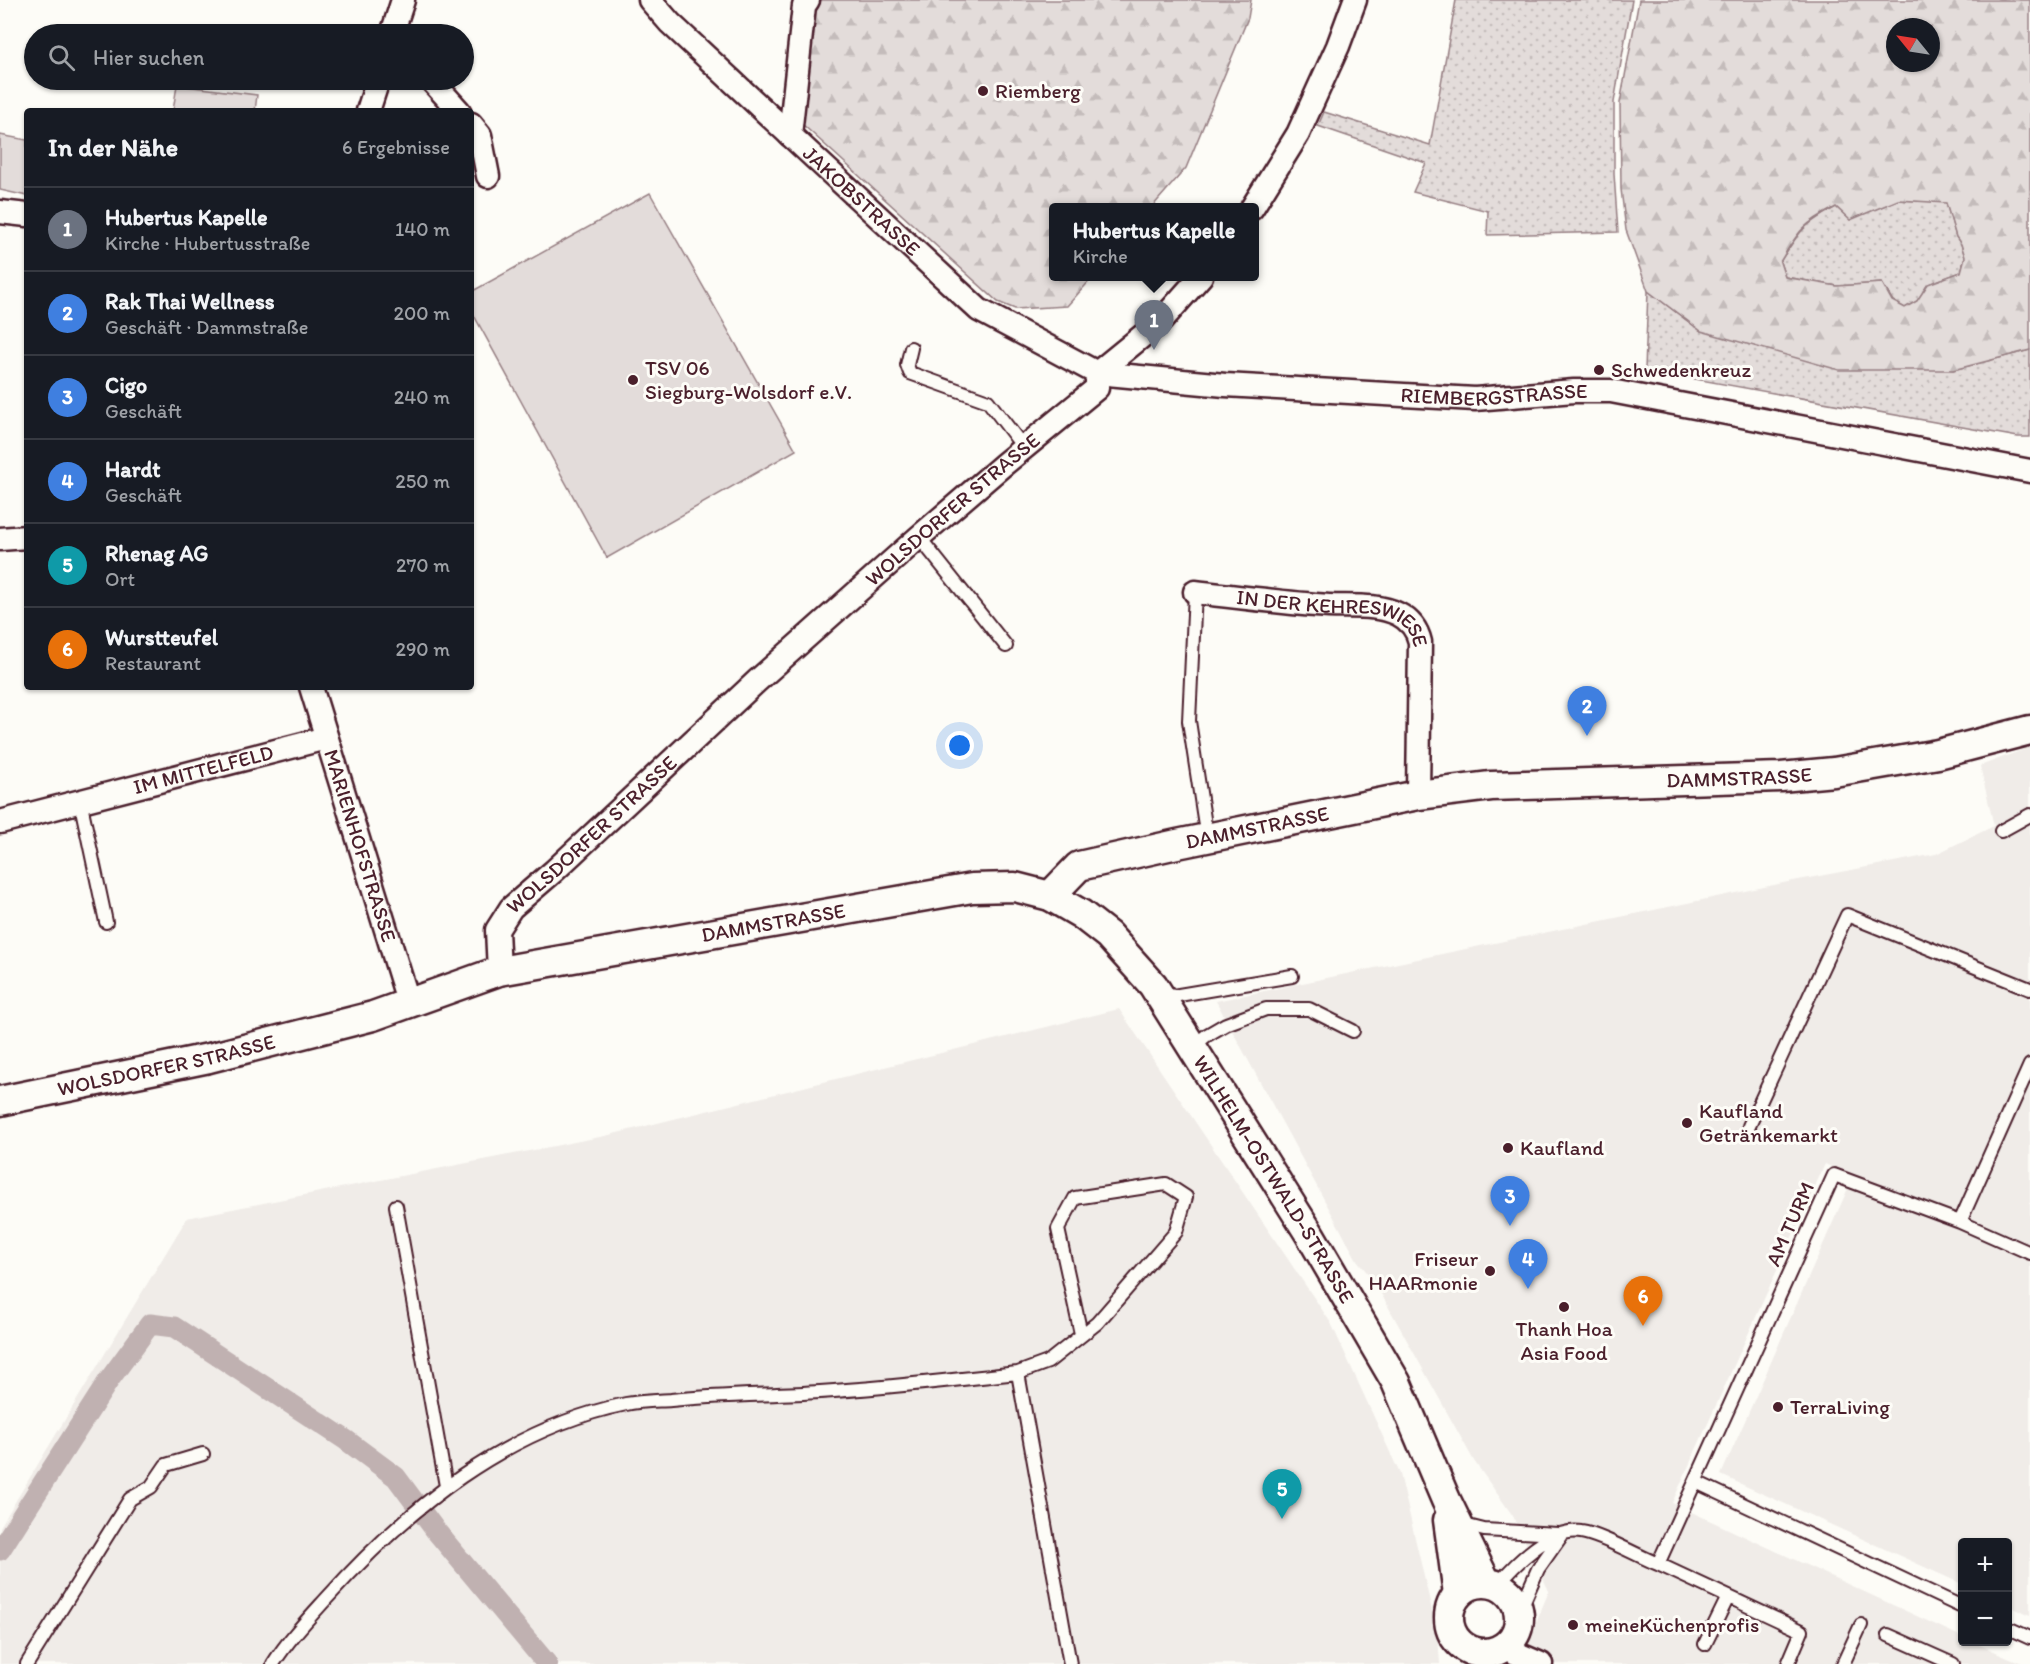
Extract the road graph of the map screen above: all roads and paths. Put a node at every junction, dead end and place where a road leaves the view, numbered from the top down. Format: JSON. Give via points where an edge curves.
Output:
{"nodes":[{"id":1,"x":403,"y":0,"type":"edge"},
{"id":2,"x":650,"y":0,"type":"edge"},
{"id":3,"x":808,"y":0,"type":"edge"},
{"id":4,"x":1354,"y":0,"type":"edge"},
{"id":5,"x":395,"y":24,"type":"edge"},
{"id":6,"x":375,"y":90,"type":"edge"},
{"id":7,"x":440,"y":90,"type":"edge"},
{"id":8,"x":369,"y":108,"type":"edge"},
{"id":9,"x":456,"y":108,"type":"edge"},
{"id":10,"x":474,"y":128,"type":"edge"},
{"id":11,"x":790,"y":135,"type":"junction"},
{"id":12,"x":488,"y":176,"type":"dead end"},
{"id":13,"x":1255,"y":203,"type":"edge"},
{"id":14,"x":0,"y":212,"type":"edge"},
{"id":15,"x":24,"y":215,"type":"edge"},
{"id":16,"x":1196,"y":281,"type":"edge"},
{"id":17,"x":911,"y":348,"type":"dead end"},
{"id":18,"x":1097,"y":373,"type":"junction"},
{"id":19,"x":1024,"y":448,"type":"junction"},
{"id":20,"x":2030,"y":471,"type":"edge"},
{"id":21,"x":24,"y":537,"type":"edge"},
{"id":22,"x":919,"y":537,"type":"junction"},
{"id":23,"x":0,"y":539,"type":"edge"},
{"id":24,"x":1195,"y":592,"type":"joint"},
{"id":25,"x":1006,"y":646,"type":"dead end"},
{"id":26,"x":312,"y":690,"type":"edge"},
{"id":27,"x":2030,"y":730,"type":"edge"},
{"id":28,"x":326,"y":738,"type":"junction"},
{"id":29,"x":1418,"y":795,"type":"junction"},
{"id":30,"x":80,"y":800,"type":"junction"},
{"id":31,"x":2030,"y":815,"type":"edge"},
{"id":32,"x":0,"y":822,"type":"edge"},
{"id":33,"x":2001,"y":831,"type":"dead end"},
{"id":34,"x":1207,"y":838,"type":"junction"},
{"id":35,"x":1050,"y":896,"type":"junction"},
{"id":36,"x":106,"y":922,"type":"dead end"},
{"id":37,"x":499,"y":971,"type":"junction"},
{"id":38,"x":1292,"y":976,"type":"dead end"},
{"id":39,"x":2030,"y":989,"type":"edge"},
{"id":40,"x":1161,"y":998,"type":"junction"},
{"id":41,"x":409,"y":1004,"type":"junction"},
{"id":42,"x":1353,"y":1031,"type":"dead end"},
{"id":43,"x":1191,"y":1048,"type":"junction"},
{"id":44,"x":2030,"y":1065,"type":"edge"},
{"id":45,"x":0,"y":1101,"type":"edge"},
{"id":46,"x":1749,"y":1126,"type":"dead end"},
{"id":47,"x":396,"y":1206,"type":"dead end"},
{"id":48,"x":1960,"y":1222,"type":"junction"},
{"id":49,"x":2030,"y":1253,"type":"edge"},
{"id":50,"x":1081,"y":1335,"type":"junction"},
{"id":51,"x":1018,"y":1373,"type":"junction"},
{"id":52,"x":203,"y":1454,"type":"dead end"},
{"id":53,"x":1696,"y":1482,"type":"junction"},
{"id":54,"x":446,"y":1486,"type":"junction"},
{"id":55,"x":1453,"y":1512,"type":"junction"},
{"id":56,"x":1563,"y":1534,"type":"junction"},
{"id":57,"x":1658,"y":1564,"type":"junction"},
{"id":58,"x":1492,"y":1583,"type":"junction"},
{"id":59,"x":1458,"y":1594,"type":"junction"},
{"id":60,"x":1728,"y":1597,"type":"junction"},
{"id":61,"x":1958,"y":1605,"type":"edge"},
{"id":62,"x":1520,"y":1610,"type":"junction"},
{"id":63,"x":1861,"y":1624,"type":"dead end"},
{"id":64,"x":2012,"y":1630,"type":"edge"},
{"id":65,"x":1888,"y":1635,"type":"dead end"},
{"id":66,"x":2030,"y":1638,"type":"edge"},
{"id":67,"x":1705,"y":1644,"type":"dead end"},
{"id":68,"x":1460,"y":1652,"type":"edge"},
{"id":69,"x":1495,"y":1655,"type":"edge"},
{"id":70,"x":27,"y":1664,"type":"edge"},
{"id":71,"x":273,"y":1664,"type":"edge"},
{"id":72,"x":1071,"y":1664,"type":"edge"},
{"id":73,"x":1540,"y":1664,"type":"edge"},
{"id":74,"x":1788,"y":1664,"type":"edge"},
{"id":75,"x":1843,"y":1664,"type":"edge"},
{"id":76,"x":1953,"y":1664,"type":"edge"}],
"edges":[{"from":1,"to":5,"type":"street"},
{"from":2,"to":11,"type":"street","name":"JAKOBSTRASSE"},
{"from":3,"to":11,"type":"street","via":[[804,6]]},
{"from":4,"to":13,"type":"street","via":[[1298,134]]},
{"from":6,"to":8,"type":"street"},
{"from":7,"to":9,"type":"street"},
{"from":10,"to":12,"type":"street","via":[[480,135]]},
{"from":11,"to":18,"type":"street","name":"JAKOBSTRASSE","via":[[979,310]]},
{"from":14,"to":15,"type":"street"},
{"from":16,"to":18,"type":"street","via":[[1162,320]]},
{"from":17,"to":19,"type":"lane","via":[[907,365],[910,373],[988,401]]},
{"from":18,"to":19,"type":"street","name":"WOLSDORFER STRASSE","via":[[1097,388]]},
{"from":18,"to":20,"type":"street","name":"RIEMBERGSTRASSE","via":[[1225,385],[1476,399],[1611,391]]},
{"from":19,"to":22,"type":"street","name":"WOLSDORFER STRASSE"},
{"from":21,"to":23,"type":"street"},
{"from":22,"to":25,"type":"lane"},
{"from":22,"to":37,"type":"street","name":"WOLSDORFER STRASSE","via":[[511,908],[497,930]]},
{"from":24,"to":29,"type":"street","name":"IN DER KEHRESWIESE","via":[[1374,608],[1397,613],[1410,623],[1420,642]]},
{"from":24,"to":34,"type":"lane","via":[[1189,721]]},
{"from":26,"to":28,"type":"street","name":"MARIENHOFSTRASSE"},
{"from":27,"to":29,"type":"street","name":"DAMMSTRASSE","via":[[1938,754],[1834,772],[1491,786]]},
{"from":28,"to":30,"type":"street","name":"IM MITTELFELD"},
{"from":28,"to":41,"type":"street","name":"MARIENHOFSTRASSE"},
{"from":29,"to":34,"type":"street","name":"DAMMSTRASSE"},
{"from":30,"to":32,"type":"street","name":"IM MITTELFELD"},
{"from":30,"to":36,"type":"lane"},
{"from":31,"to":33,"type":"lane"},
{"from":34,"to":35,"type":"street","name":"DAMMSTRASSE","via":[[1079,866]]},
{"from":35,"to":37,"type":"street","name":"DAMMSTRASSE","via":[[1015,887],[972,888]]},
{"from":35,"to":40,"type":"street","name":"WILHELM-OSTWALD-STRASSE","via":[[1108,935]]},
{"from":37,"to":41,"type":"street","name":"WOLSDORFER STRASSE"},
{"from":38,"to":40,"type":"lane"},
{"from":39,"to":46,"type":"lane","via":[[1847,915]]},
{"from":40,"to":43,"type":"street","name":"WILHELM-OSTWALD-STRASSE"},
{"from":41,"to":45,"type":"street","name":"WOLSDORFER STRASSE","via":[[209,1058]]},
{"from":42,"to":43,"type":"lane","via":[[1309,1009],[1266,1009],[1226,1024]]},
{"from":43,"to":55,"type":"street","name":"WILHELM-OSTWALD-STRASSE","via":[[1309,1233],[1396,1382]]},
{"from":44,"to":48,"type":"lane"},
{"from":47,"to":54,"type":"lane"},
{"from":48,"to":49,"type":"lane","name":"AM TURM"},
{"from":48,"to":53,"type":"lane","name":"AM TURM","via":[[1834,1175]]},
{"from":50,"to":50,"type":"lane","via":[[1097,1323],[1176,1232],[1186,1197],[1166,1184],[1075,1198],[1058,1229]]},
{"from":50,"to":51,"type":"lane","via":[[1048,1362]]},
{"from":51,"to":54,"type":"lane","via":[[822,1392],[627,1404],[549,1428],[480,1462]]},
{"from":51,"to":72,"type":"lane"},
{"from":52,"to":70,"type":"lane","via":[[166,1465],[151,1487],[130,1499]]},
{"from":53,"to":57,"type":"lane","name":"AM TURM"},
{"from":53,"to":61,"type":"lane"},
{"from":54,"to":71,"type":"lane","via":[[351,1572],[284,1646]]},
{"from":55,"to":56,"type":"lane","via":[[1484,1530]]},
{"from":55,"to":58,"type":"street","name":"WILHELM-OSTWALD-STRASSE"},
{"from":55,"to":59,"type":"street","name":"WILHELM-OSTWALD-STRASSE"},
{"from":56,"to":57,"type":"lane","via":[[1580,1532]]},
{"from":56,"to":58,"type":"lane","via":[[1519,1560]]},
{"from":56,"to":62,"type":"lane","via":[[1538,1569]]},
{"from":57,"to":60,"type":"lane"},
{"from":58,"to":59,"type":"street","via":[[1476,1583]]},
{"from":58,"to":62,"type":"street","via":[[1508,1590]]},
{"from":59,"to":68,"type":"street","via":[[1452,1602],[1449,1622]]},
{"from":60,"to":67,"type":"lane"},
{"from":60,"to":74,"type":"lane","via":[[1802,1631]]},
{"from":62,"to":69,"type":"street","via":[[1512,1641]]},
{"from":63,"to":75,"type":"lane"},
{"from":64,"to":66,"type":"lane"},
{"from":65,"to":76,"type":"lane"},
{"from":68,"to":69,"type":"street"},
{"from":69,"to":73,"type":"street"}]}
